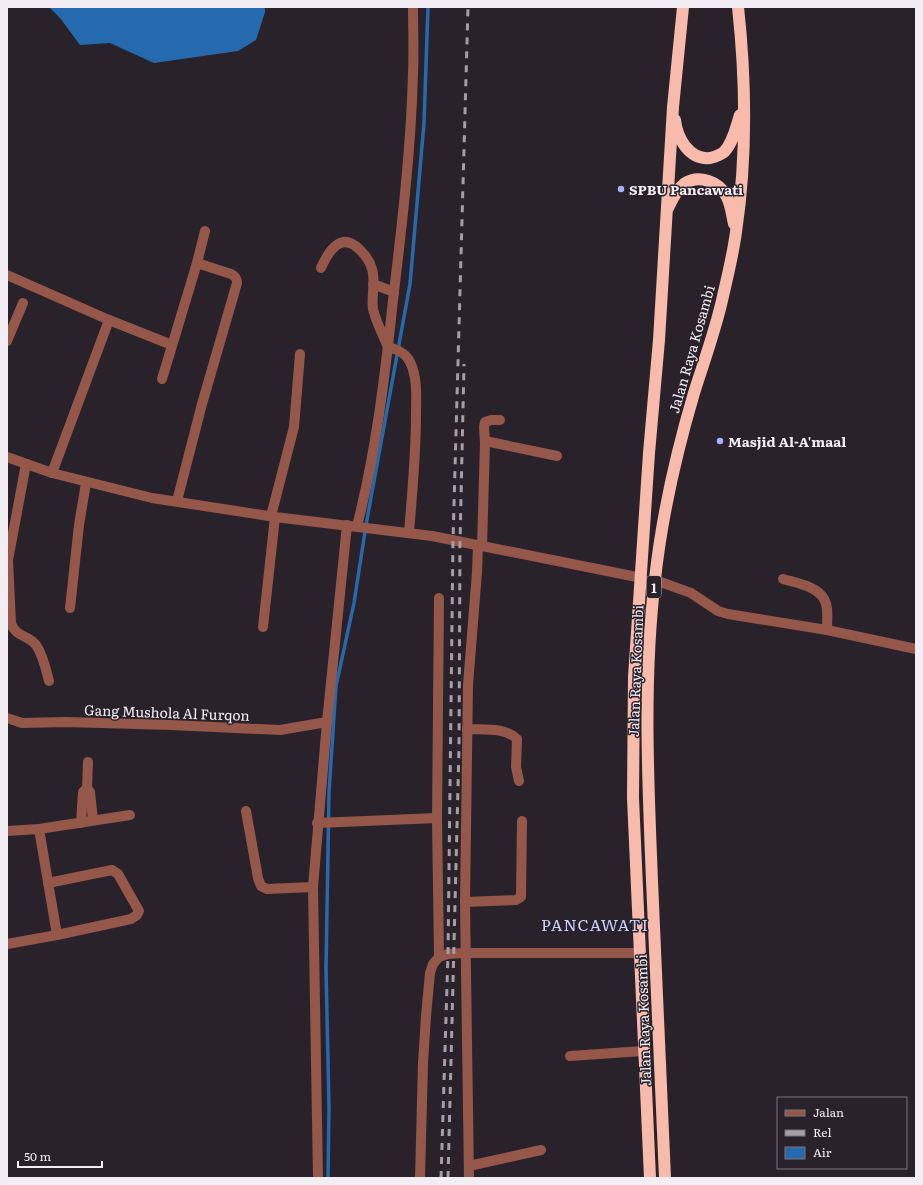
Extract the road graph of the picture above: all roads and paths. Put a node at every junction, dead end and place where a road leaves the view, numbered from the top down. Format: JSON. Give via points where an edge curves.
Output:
{"nodes":[{"id":1,"x":413,"y":7,"type":"edge"},
{"id":2,"x":683,"y":7,"type":"edge"},
{"id":3,"x":738,"y":7,"type":"edge"},
{"id":4,"x":745,"y":100,"type":"junction"},
{"id":5,"x":673,"y":107,"type":"junction"},
{"id":6,"x":666,"y":211,"type":"junction"},
{"id":7,"x":205,"y":231,"type":"dead end"},
{"id":8,"x":736,"y":233,"type":"junction"},
{"id":9,"x":197,"y":263,"type":"junction"},
{"id":10,"x":321,"y":268,"type":"dead end"},
{"id":11,"x":7,"y":275,"type":"edge"},
{"id":12,"x":373,"y":284,"type":"junction"},
{"id":13,"x":394,"y":292,"type":"junction"},
{"id":14,"x":23,"y":303,"type":"dead end"},
{"id":15,"x":109,"y":320,"type":"junction"},
{"id":16,"x":7,"y":341,"type":"edge"},
{"id":17,"x":172,"y":345,"type":"junction"},
{"id":18,"x":395,"y":349,"type":"junction"},
{"id":19,"x":300,"y":354,"type":"dead end"},
{"id":20,"x":162,"y":379,"type":"dead end"},
{"id":21,"x":500,"y":420,"type":"dead end"},
{"id":22,"x":485,"y":443,"type":"junction"},
{"id":23,"x":557,"y":456,"type":"dead end"},
{"id":24,"x":7,"y":458,"type":"edge"},
{"id":25,"x":26,"y":464,"type":"junction"},
{"id":26,"x":52,"y":473,"type":"junction"},
{"id":27,"x":86,"y":483,"type":"junction"},
{"id":28,"x":177,"y":502,"type":"junction"},
{"id":29,"x":273,"y":516,"type":"junction"},
{"id":30,"x":356,"y":526,"type":"junction"},
{"id":31,"x":409,"y":533,"type":"junction"},
{"id":32,"x":480,"y":546,"type":"junction"},
{"id":33,"x":642,"y":578,"type":"junction"},
{"id":34,"x":783,"y":579,"type":"dead end"},
{"id":35,"x":655,"y":580,"type":"junction"},
{"id":36,"x":439,"y":598,"type":"dead end"},
{"id":37,"x":70,"y":608,"type":"dead end"},
{"id":38,"x":263,"y":627,"type":"dead end"},
{"id":39,"x":827,"y":630,"type":"junction"},
{"id":40,"x":916,"y":648,"type":"edge"},
{"id":41,"x":49,"y":681,"type":"dead end"},
{"id":42,"x":7,"y":718,"type":"edge"},
{"id":43,"x":327,"y":722,"type":"junction"},
{"id":44,"x":467,"y":729,"type":"junction"},
{"id":45,"x":88,"y":762,"type":"dead end"},
{"id":46,"x":519,"y":782,"type":"dead end"},
{"id":47,"x":87,"y":788,"type":"junction"},
{"id":48,"x":246,"y":811,"type":"dead end"},
{"id":49,"x":130,"y":815,"type":"dead end"},
{"id":50,"x":437,"y":818,"type":"junction"},
{"id":51,"x":93,"y":820,"type":"junction"},
{"id":52,"x":522,"y":822,"type":"dead end"},
{"id":53,"x":81,"y":823,"type":"junction"},
{"id":54,"x":321,"y":823,"type":"junction"},
{"id":55,"x":39,"y":829,"type":"junction"},
{"id":56,"x":7,"y":831,"type":"edge"},
{"id":57,"x":48,"y":883,"type":"junction"},
{"id":58,"x":313,"y":887,"type":"junction"},
{"id":59,"x":465,"y":902,"type":"junction"},
{"id":60,"x":57,"y":935,"type":"junction"},
{"id":61,"x":7,"y":944,"type":"edge"},
{"id":62,"x":466,"y":953,"type":"junction"},
{"id":63,"x":639,"y":953,"type":"junction"},
{"id":64,"x":438,"y":957,"type":"junction"},
{"id":65,"x":658,"y":1036,"type":"junction"},
{"id":66,"x":643,"y":1037,"type":"junction"},
{"id":67,"x":643,"y":1051,"type":"junction"},
{"id":68,"x":570,"y":1056,"type":"dead end"},
{"id":69,"x":541,"y":1150,"type":"dead end"},
{"id":70,"x":469,"y":1166,"type":"junction"},
{"id":71,"x":318,"y":1178,"type":"edge"},
{"id":72,"x":420,"y":1178,"type":"edge"},
{"id":73,"x":469,"y":1178,"type":"edge"},
{"id":74,"x":650,"y":1178,"type":"edge"},
{"id":75,"x":665,"y":1178,"type":"edge"}],
"edges":[{"from":1,"to":13,"type":"street","via":[[409,152]]},
{"from":2,"to":5,"type":"highway","name":"Jalan Raya Kosambi","number":"1"},
{"from":3,"to":4,"type":"highway","name":"Jalan Raya Kosambi","number":"1"},
{"from":4,"to":5,"type":"highway","via":[[728,147],[723,153],[707,158],[698,157],[682,142],[675,125]]},
{"from":4,"to":8,"type":"highway","name":"Jalan Raya Kosambi","number":"1"},
{"from":5,"to":6,"type":"highway","name":"Jalan Raya Kosambi","number":"1"},
{"from":6,"to":8,"type":"highway","via":[[684,184],[695,180],[708,180],[726,195]]},
{"from":6,"to":33,"type":"highway","name":"Jalan Raya Kosambi","number":"1"},
{"from":7,"to":9,"type":"street"},
{"from":8,"to":35,"type":"highway","name":"Jalan Raya Kosambi","number":"1","via":[[723,298],[694,393],[667,496]]},
{"from":9,"to":17,"type":"street"},
{"from":9,"to":28,"type":"street","via":[[231,274],[237,279],[237,283]]},
{"from":10,"to":12,"type":"street","via":[[329,253],[340,243],[353,244],[369,262],[373,270]]},
{"from":11,"to":15,"type":"street"},
{"from":12,"to":13,"type":"street"},
{"from":12,"to":18,"type":"street","via":[[373,311]]},
{"from":13,"to":18,"type":"street"},
{"from":14,"to":16,"type":"street"},
{"from":15,"to":17,"type":"street"},
{"from":15,"to":26,"type":"street"},
{"from":17,"to":20,"type":"street"},
{"from":18,"to":30,"type":"street","via":[[381,405],[366,490]]},
{"from":18,"to":31,"type":"street","via":[[410,360],[416,388],[416,445]]},
{"from":19,"to":29,"type":"street","via":[[294,427]]},
{"from":21,"to":22,"type":"street","via":[[485,422]]},
{"from":22,"to":23,"type":"street"},
{"from":22,"to":32,"type":"street"},
{"from":24,"to":25,"type":"street"},
{"from":25,"to":26,"type":"street"},
{"from":25,"to":41,"type":"street","via":[[8,560],[11,623],[17,634],[32,640],[36,645],[42,655]]},
{"from":26,"to":27,"type":"street"},
{"from":27,"to":28,"type":"street"},
{"from":27,"to":37,"type":"street"},
{"from":28,"to":29,"type":"street"},
{"from":29,"to":30,"type":"street"},
{"from":29,"to":38,"type":"street"},
{"from":30,"to":31,"type":"street"},
{"from":30,"to":43,"type":"street"},
{"from":31,"to":32,"type":"street"},
{"from":32,"to":33,"type":"street"},
{"from":32,"to":44,"type":"street","via":[[468,685]]},
{"from":33,"to":63,"type":"highway","name":"Jalan Raya Kosambi","number":"1","via":[[634,677],[632,756]]},
{"from":34,"to":39,"type":"street","via":[[816,591],[825,600]]},
{"from":35,"to":39,"type":"street","via":[[691,593],[718,611],[728,614]]},
{"from":35,"to":65,"type":"highway","name":"Jalan Raya Kosambi","number":"1","via":[[649,655],[648,788]]},
{"from":36,"to":50,"type":"street"},
{"from":39,"to":40,"type":"street"},
{"from":42,"to":43,"type":"street","name":"Gang Mushola Al Furqon","via":[[22,723],[171,724],[280,730]]},
{"from":43,"to":54,"type":"street"},
{"from":44,"to":46,"type":"street","via":[[506,731],[513,734],[517,739],[516,767]]},
{"from":44,"to":59,"type":"street"},
{"from":45,"to":47,"type":"street"},
{"from":47,"to":51,"type":"street","via":[[90,792]]},
{"from":47,"to":53,"type":"street","via":[[83,792]]},
{"from":48,"to":58,"type":"street","via":[[261,886],[267,889]]},
{"from":49,"to":51,"type":"street"},
{"from":50,"to":54,"type":"street"},
{"from":50,"to":64,"type":"street"},
{"from":51,"to":53,"type":"street"},
{"from":52,"to":59,"type":"street","via":[[521,897],[516,900]]},
{"from":53,"to":55,"type":"street"},
{"from":54,"to":58,"type":"street"},
{"from":55,"to":56,"type":"street"},
{"from":55,"to":57,"type":"street"},
{"from":57,"to":60,"type":"street"},
{"from":57,"to":60,"type":"street","via":[[112,870],[118,874],[139,911],[138,915],[131,919]]},
{"from":58,"to":71,"type":"street"},
{"from":59,"to":62,"type":"street"},
{"from":60,"to":61,"type":"street"},
{"from":62,"to":63,"type":"street"},
{"from":62,"to":64,"type":"street"},
{"from":62,"to":70,"type":"street"},
{"from":63,"to":66,"type":"highway","name":"Jalan Raya Kosambi","number":"1"},
{"from":64,"to":72,"type":"street","via":[[430,973],[426,1016]]},
{"from":65,"to":66,"type":"highway"},
{"from":65,"to":75,"type":"highway","name":"Jalan Raya Kosambi","number":"1"},
{"from":66,"to":67,"type":"highway","name":"Jalan Raya Kosambi","number":"1"},
{"from":67,"to":68,"type":"street"},
{"from":67,"to":74,"type":"highway","name":"Jalan Raya Kosambi","number":"1"},
{"from":69,"to":70,"type":"street"},
{"from":70,"to":73,"type":"street"}]}
